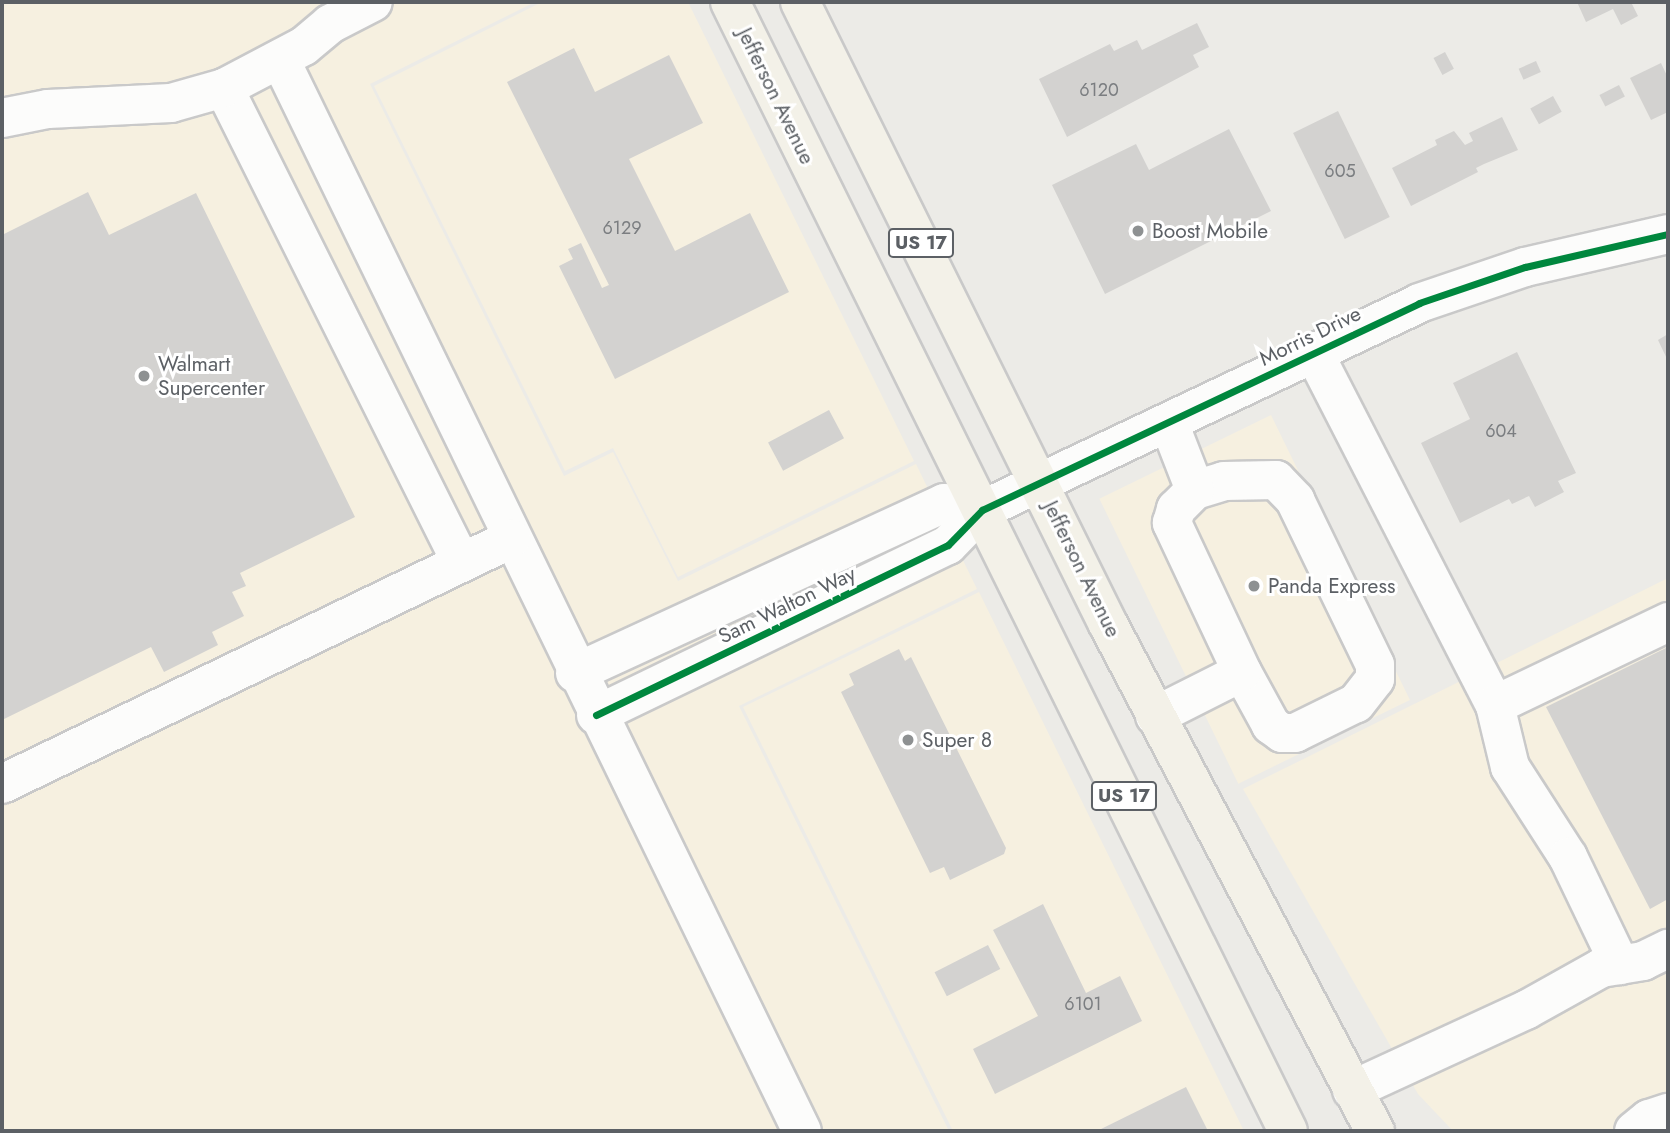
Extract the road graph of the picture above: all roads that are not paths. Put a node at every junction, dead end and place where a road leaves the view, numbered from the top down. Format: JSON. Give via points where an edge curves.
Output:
{"nodes":[{"id":1,"x":373,"y":2,"type":"edge"},
{"id":2,"x":730,"y":2,"type":"edge"},
{"id":3,"x":800,"y":2,"type":"edge"},
{"id":4,"x":280,"y":59,"type":"junction"},
{"id":5,"x":224,"y":88,"type":"junction"},
{"id":6,"x":2,"y":118,"type":"edge"},
{"id":7,"x":1668,"y":234,"type":"edge"},
{"id":8,"x":1314,"y":353,"type":"junction"},
{"id":9,"x":1169,"y":423,"type":"junction"},
{"id":10,"x":1041,"y":484,"type":"junction"},
{"id":11,"x":1195,"y":489,"type":"junction"},
{"id":12,"x":982,"y":510,"type":"junction"},
{"id":13,"x":511,"y":539,"type":"junction"},
{"id":14,"x":461,"y":562,"type":"junction"},
{"id":15,"x":1668,"y":622,"type":"edge"},
{"id":16,"x":1242,"y":672,"type":"junction"},
{"id":17,"x":576,"y":673,"type":"junction"},
{"id":18,"x":1495,"y":705,"type":"junction"},
{"id":19,"x":596,"y":715,"type":"junction"},
{"id":20,"x":1155,"y":716,"type":"junction"},
{"id":21,"x":2,"y":784,"type":"edge"},
{"id":22,"x":1668,"y":949,"type":"edge"},
{"id":23,"x":1620,"y":965,"type":"junction"},
{"id":24,"x":1352,"y":1090,"type":"junction"},
{"id":25,"x":1668,"y":1112,"type":"edge"},
{"id":26,"x":802,"y":1131,"type":"edge"},
{"id":27,"x":1288,"y":1131,"type":"edge"},
{"id":28,"x":1375,"y":1131,"type":"edge"},
{"id":29,"x":1634,"y":1131,"type":"edge"}],
"edges":[{"from":1,"to":4,"type":"street","via":[[330,24]]},
{"from":2,"to":12,"type":"main road","name":"Jefferson Avenue","number":"US 17"},
{"from":3,"to":10,"type":"main road","name":"Jefferson Avenue","number":"US 17"},
{"from":4,"to":5,"type":"street"},
{"from":4,"to":13,"type":"street"},
{"from":5,"to":6,"type":"street","via":[[171,103],[48,109]]},
{"from":5,"to":14,"type":"street"},
{"from":7,"to":8,"type":"street","name":"Morris Drive","via":[[1469,284]]},
{"from":8,"to":9,"type":"street","name":"Morris Drive"},
{"from":8,"to":18,"type":"street"},
{"from":9,"to":10,"type":"street","name":"Morris Drive"},
{"from":9,"to":11,"type":"street"},
{"from":10,"to":12,"type":"street","name":"Morris Drive"},
{"from":10,"to":20,"type":"main road","name":"Jefferson Avenue","number":"US 17"},
{"from":11,"to":16,"type":"street","via":[[1177,509],[1172,523]]},
{"from":11,"to":16,"type":"street","via":[[1224,481],[1276,480],[1295,500],[1375,665],[1375,679],[1356,703],[1295,733],[1282,733],[1271,725]]},
{"from":12,"to":17,"type":"street","name":"Sam Walton Way","via":[[944,503]]},
{"from":12,"to":19,"type":"street","name":"Sam Walton Way","via":[[948,545]]},
{"from":12,"to":27,"type":"main road","name":"Jefferson Avenue","number":"US 17"},
{"from":13,"to":14,"type":"street"},
{"from":13,"to":17,"type":"street"},
{"from":14,"to":21,"type":"street"},
{"from":15,"to":18,"type":"street"},
{"from":16,"to":20,"type":"street"},
{"from":17,"to":19,"type":"street"},
{"from":18,"to":23,"type":"street","via":[[1510,767],[1568,857]]},
{"from":19,"to":26,"type":"street"},
{"from":20,"to":24,"type":"main road","name":"Jefferson Avenue","number":"US 17"},
{"from":22,"to":23,"type":"street"},
{"from":23,"to":24,"type":"street","via":[[1601,968],[1526,1010]]},
{"from":24,"to":28,"type":"main road","name":"Jefferson Avenue","number":"US 17"},
{"from":25,"to":29,"type":"street"}]}
